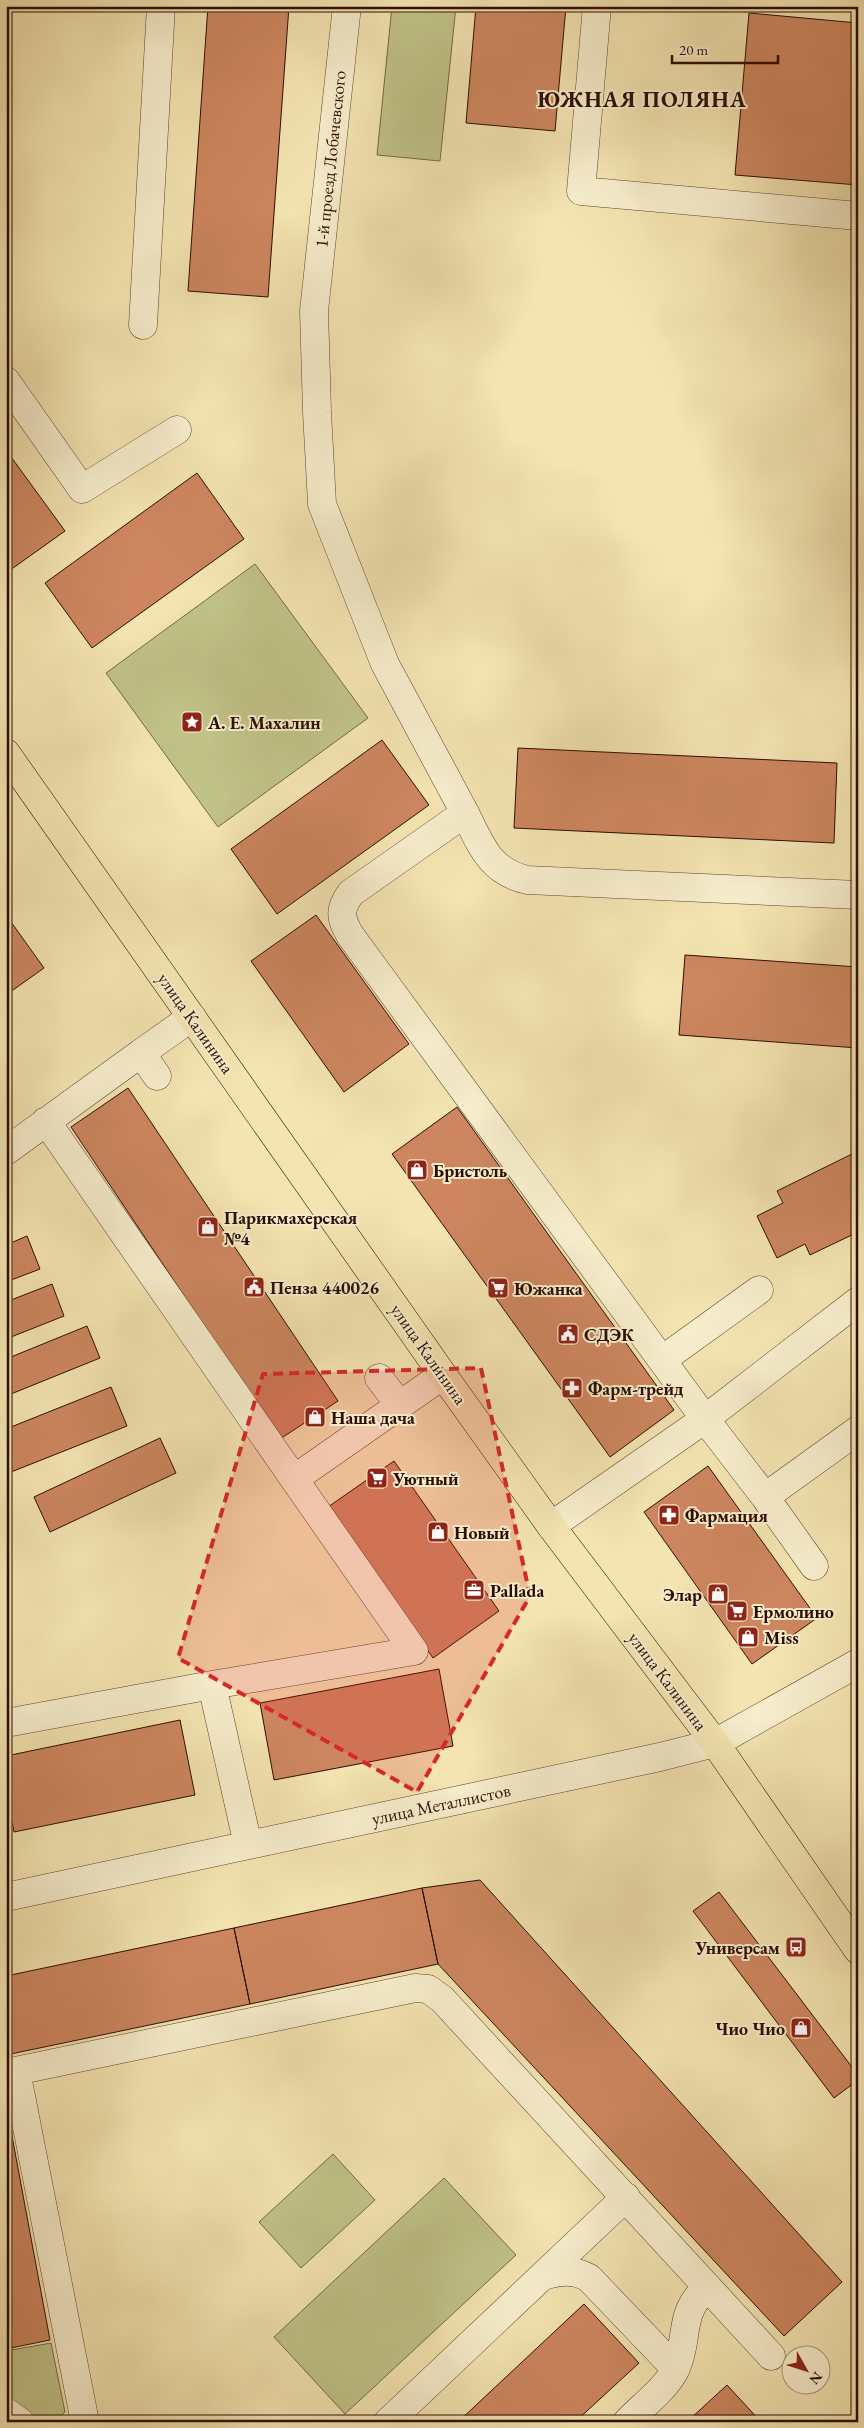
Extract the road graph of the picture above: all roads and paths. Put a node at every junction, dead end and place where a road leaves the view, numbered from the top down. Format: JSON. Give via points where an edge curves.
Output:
{"nodes":[{"id":1,"x":161,"y":6,"type":"edge"},
{"id":2,"x":346,"y":6,"type":"edge"},
{"id":3,"x":597,"y":6,"type":"edge"},
{"id":4,"x":858,"y":216,"type":"edge"},
{"id":5,"x":143,"y":325,"type":"dead end"},
{"id":6,"x":6,"y":381,"type":"edge"},
{"id":7,"x":177,"y":430,"type":"dead end"},
{"id":8,"x":6,"y":753,"type":"edge"},
{"id":9,"x":465,"y":813,"type":"junction"},
{"id":10,"x":858,"y":895,"type":"edge"},
{"id":11,"x":192,"y":1017,"type":"junction"},
{"id":12,"x":141,"y":1053,"type":"junction"},
{"id":13,"x":157,"y":1076,"type":"dead end"},
{"id":14,"x":46,"y":1121,"type":"junction"},
{"id":15,"x":6,"y":1151,"type":"edge"},
{"id":16,"x":759,"y":1290,"type":"dead end"},
{"id":17,"x":858,"y":1302,"type":"edge"},
{"id":18,"x":662,"y":1360,"type":"junction"},
{"id":19,"x":443,"y":1375,"type":"junction"},
{"id":20,"x":379,"y":1378,"type":"dead end"},
{"id":21,"x":399,"y":1404,"type":"junction"},
{"id":22,"x":705,"y":1419,"type":"junction"},
{"id":23,"x":858,"y":1430,"type":"edge"},
{"id":24,"x":294,"y":1479,"type":"junction"},
{"id":25,"x":765,"y":1497,"type":"junction"},
{"id":26,"x":551,"y":1526,"type":"junction"},
{"id":27,"x":814,"y":1566,"type":"dead end"},
{"id":28,"x":858,"y":1663,"type":"edge"},
{"id":29,"x":212,"y":1685,"type":"junction"},
{"id":30,"x":6,"y":1723,"type":"edge"},
{"id":31,"x":715,"y":1743,"type":"junction"},
{"id":32,"x":248,"y":1846,"type":"junction"},
{"id":33,"x":6,"y":1896,"type":"edge"},
{"id":34,"x":858,"y":1950,"type":"edge"},
{"id":35,"x":11,"y":2072,"type":"edge"},
{"id":36,"x":626,"y":2198,"type":"junction"},
{"id":37,"x":543,"y":2276,"type":"junction"},
{"id":38,"x":707,"y":2287,"type":"junction"},
{"id":39,"x":771,"y":2356,"type":"dead end"},
{"id":40,"x":675,"y":2368,"type":"junction"},
{"id":41,"x":6,"y":2412,"type":"edge"},
{"id":42,"x":641,"y":2417,"type":"edge"},
{"id":43,"x":20,"y":2422,"type":"edge"},
{"id":44,"x":85,"y":2422,"type":"edge"},
{"id":45,"x":388,"y":2422,"type":"edge"}],
"edges":[{"from":1,"to":5,"type":"street"},
{"from":2,"to":9,"type":"street","name":"1-й проезд Лобачевского","via":[[314,311],[322,504],[385,664]]},
{"from":3,"to":4,"type":"street","via":[[581,191]]},
{"from":6,"to":7,"type":"street","via":[[82,489]]},
{"from":8,"to":11,"type":"main road","name":"улица Калинина"},
{"from":9,"to":10,"type":"street","name":"1-й проезд Лобачевского","via":[[488,858],[504,872],[527,880]]},
{"from":9,"to":18,"type":"street","via":[[351,893],[341,911],[342,922]]},
{"from":11,"to":12,"type":"street"},
{"from":11,"to":19,"type":"main road","name":"улица Калинина"},
{"from":12,"to":13,"type":"street"},
{"from":12,"to":14,"type":"street"},
{"from":14,"to":15,"type":"street"},
{"from":14,"to":24,"type":"street"},
{"from":16,"to":18,"type":"street"},
{"from":17,"to":22,"type":"street"},
{"from":18,"to":22,"type":"street"},
{"from":19,"to":21,"type":"street"},
{"from":19,"to":26,"type":"main road","name":"улица Калинина"},
{"from":20,"to":21,"type":"street"},
{"from":21,"to":24,"type":"street"},
{"from":22,"to":25,"type":"street"},
{"from":22,"to":26,"type":"street"},
{"from":23,"to":25,"type":"street"},
{"from":24,"to":29,"type":"street","via":[[414,1652]]},
{"from":25,"to":27,"type":"street"},
{"from":26,"to":31,"type":"main road","name":"улица Калинина"},
{"from":28,"to":31,"type":"street","name":"улица Металлистов"},
{"from":29,"to":30,"type":"street"},
{"from":29,"to":32,"type":"street"},
{"from":31,"to":32,"type":"street","name":"улица Металлистов"},
{"from":31,"to":34,"type":"main road","name":"улица Калинина"},
{"from":32,"to":33,"type":"street","name":"улица Металлистов"},
{"from":35,"to":36,"type":"street","via":[[422,1987],[442,1999]]},
{"from":35,"to":44,"type":"street"},
{"from":36,"to":37,"type":"street"},
{"from":36,"to":38,"type":"street"},
{"from":37,"to":40,"type":"street","via":[[574,2271],[589,2278]]},
{"from":37,"to":45,"type":"street"},
{"from":38,"to":39,"type":"street"},
{"from":38,"to":40,"type":"street","via":[[689,2309]]},
{"from":40,"to":42,"type":"street"},
{"from":41,"to":43,"type":"street"}]}
